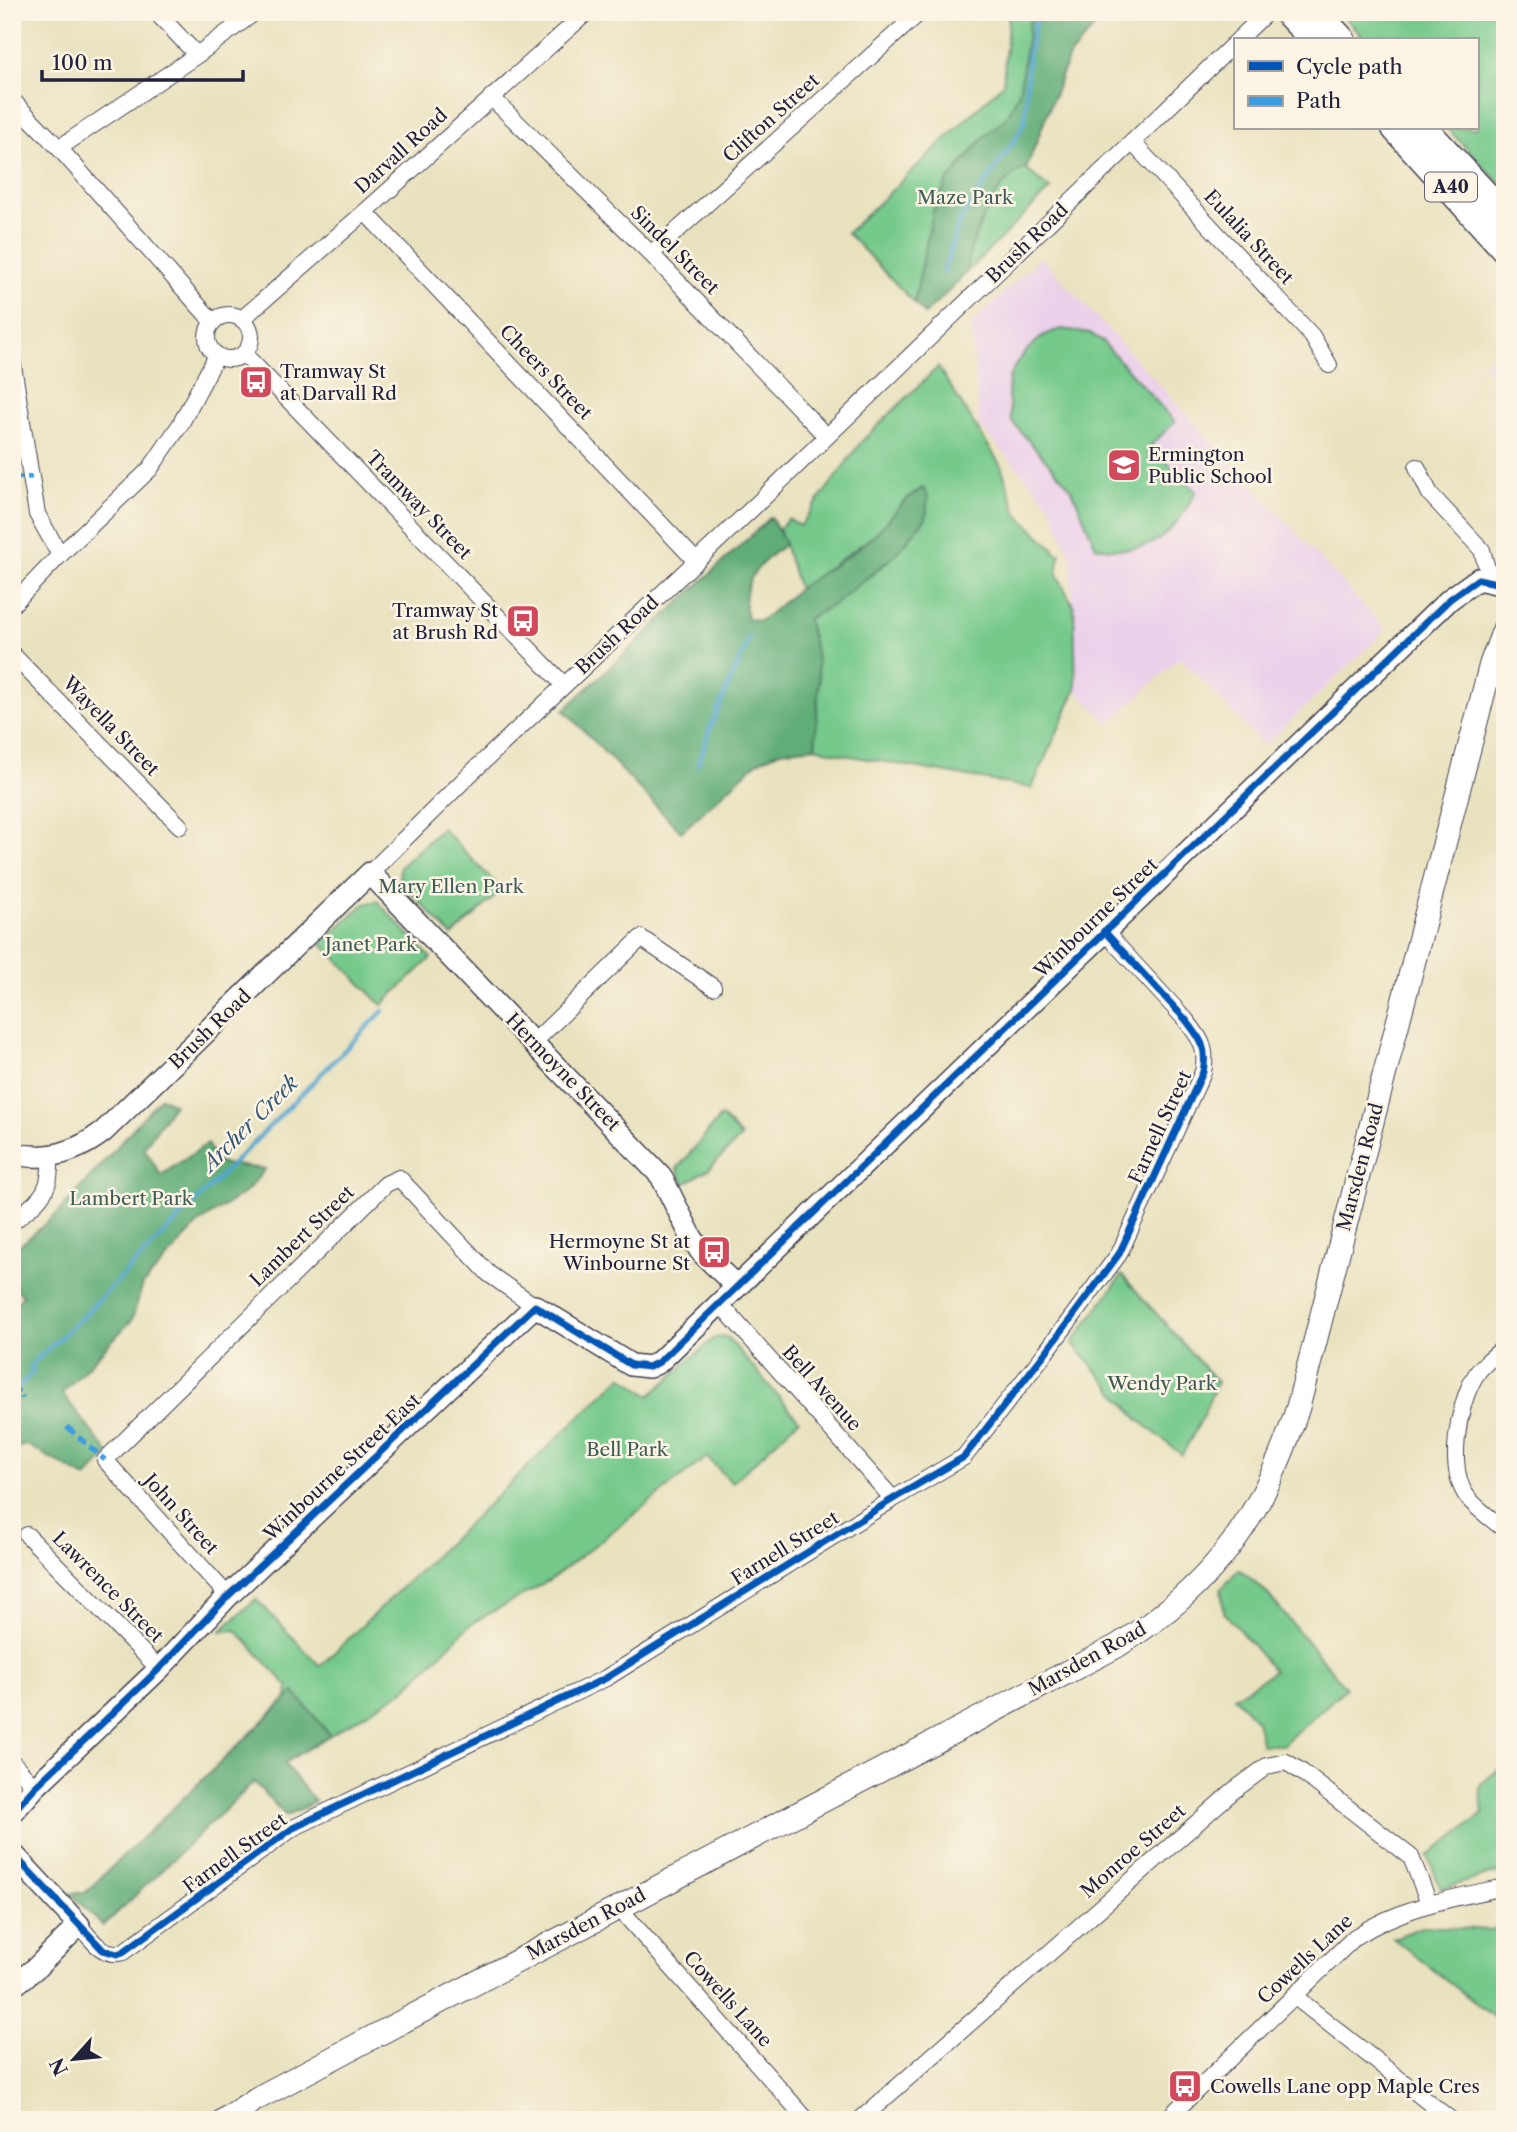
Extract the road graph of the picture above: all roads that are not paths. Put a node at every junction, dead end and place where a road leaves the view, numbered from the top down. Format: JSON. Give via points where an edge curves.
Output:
{"nodes":[{"id":1,"x":156,"y":12,"type":"edge"},
{"id":2,"x":255,"y":12,"type":"edge"},
{"id":3,"x":587,"y":12,"type":"edge"},
{"id":4,"x":1267,"y":12,"type":"edge"},
{"id":5,"x":1289,"y":12,"type":"edge"},
{"id":6,"x":1315,"y":12,"type":"edge"},
{"id":7,"x":919,"y":13,"type":"edge"},
{"id":8,"x":1239,"y":38,"type":"edge"},
{"id":9,"x":1313,"y":38,"type":"edge"},
{"id":10,"x":1339,"y":38,"type":"edge"},
{"id":11,"x":1234,"y":43,"type":"edge"},
{"id":12,"x":197,"y":55,"type":"junction"},
{"id":13,"x":491,"y":97,"type":"junction"},
{"id":14,"x":12,"y":100,"type":"edge"},
{"id":15,"x":1398,"y":130,"type":"edge"},
{"id":16,"x":1425,"y":130,"type":"edge"},
{"id":17,"x":1132,"y":142,"type":"junction"},
{"id":18,"x":59,"y":148,"type":"junction"},
{"id":19,"x":365,"y":212,"type":"junction"},
{"id":20,"x":1505,"y":217,"type":"edge"},
{"id":21,"x":1505,"y":248,"type":"edge"},
{"id":22,"x":651,"y":254,"type":"junction"},
{"id":23,"x":242,"y":319,"type":"junction"},
{"id":24,"x":213,"y":322,"type":"junction"},
{"id":25,"x":244,"y":354,"type":"junction"},
{"id":26,"x":217,"y":355,"type":"junction"},
{"id":27,"x":12,"y":360,"type":"edge"},
{"id":28,"x":1329,"y":365,"type":"dead end"},
{"id":29,"x":826,"y":436,"type":"junction"},
{"id":30,"x":1418,"y":467,"type":"dead end"},
{"id":31,"x":60,"y":555,"type":"junction"},
{"id":32,"x":696,"y":561,"type":"junction"},
{"id":33,"x":1497,"y":582,"type":"edge"},
{"id":34,"x":12,"y":605,"type":"edge"},
{"id":35,"x":1505,"y":627,"type":"edge"},
{"id":36,"x":12,"y":654,"type":"edge"},
{"id":37,"x":564,"y":685,"type":"junction"},
{"id":38,"x":180,"y":826,"type":"dead end"},
{"id":39,"x":370,"y":873,"type":"junction"},
{"id":40,"x":1104,"y":932,"type":"junction"},
{"id":41,"x":713,"y":987,"type":"dead end"},
{"id":42,"x":534,"y":1042,"type":"junction"},
{"id":43,"x":12,"y":1153,"type":"edge"},
{"id":44,"x":50,"y":1157,"type":"junction"},
{"id":45,"x":12,"y":1223,"type":"edge"},
{"id":46,"x":736,"y":1286,"type":"junction"},
{"id":47,"x":721,"y":1305,"type":"junction"},
{"id":48,"x":535,"y":1306,"type":"junction"},
{"id":49,"x":1505,"y":1347,"type":"edge"},
{"id":50,"x":105,"y":1460,"type":"joint"},
{"id":51,"x":893,"y":1499,"type":"junction"},
{"id":52,"x":1505,"y":1530,"type":"edge"},
{"id":53,"x":27,"y":1535,"type":"dead end"},
{"id":54,"x":228,"y":1596,"type":"junction"},
{"id":55,"x":159,"y":1669,"type":"junction"},
{"id":56,"x":12,"y":1762,"type":"edge"},
{"id":57,"x":35,"y":1787,"type":"junction"},
{"id":58,"x":12,"y":1813,"type":"edge"},
{"id":59,"x":12,"y":1853,"type":"edge"},
{"id":60,"x":1505,"y":1887,"type":"edge"},
{"id":61,"x":1429,"y":1903,"type":"junction"},
{"id":62,"x":618,"y":1907,"type":"junction"},
{"id":63,"x":79,"y":1925,"type":"junction"},
{"id":64,"x":12,"y":1987,"type":"edge"},
{"id":65,"x":1294,"y":1996,"type":"junction"},
{"id":66,"x":224,"y":2120,"type":"edge"},
{"id":67,"x":807,"y":2120,"type":"edge"},
{"id":68,"x":860,"y":2120,"type":"edge"},
{"id":69,"x":1166,"y":2120,"type":"edge"},
{"id":70,"x":1451,"y":2120,"type":"edge"}],
"edges":[{"from":1,"to":12,"type":"street"},
{"from":2,"to":12,"type":"street"},
{"from":3,"to":13,"type":"street","name":"Darvall Road"},
{"from":4,"to":8,"type":"street","name":"Brush Road"},
{"from":5,"to":9,"type":"highway"},
{"from":6,"to":10,"type":"highway"},
{"from":7,"to":22,"type":"street","name":"Clifton Street"},
{"from":11,"to":17,"type":"street","name":"Brush Road"},
{"from":12,"to":18,"type":"street"},
{"from":13,"to":19,"type":"street","name":"Darvall Road"},
{"from":13,"to":22,"type":"street","name":"Sindel Street"},
{"from":14,"to":18,"type":"street"},
{"from":15,"to":21,"type":"highway","number":"A40"},
{"from":16,"to":20,"type":"highway","number":"A40"},
{"from":17,"to":28,"type":"street","name":"Eulalia Street","via":[[1312,336]]},
{"from":17,"to":29,"type":"street","name":"Brush Road"},
{"from":18,"to":24,"type":"street"},
{"from":19,"to":23,"type":"street","name":"Darvall Road"},
{"from":19,"to":32,"type":"street","name":"Cheers Street"},
{"from":22,"to":29,"type":"street","name":"Sindel Street"},
{"from":23,"to":24,"type":"street","via":[[232,315]]},
{"from":23,"to":25,"type":"street","via":[[251,335]]},
{"from":24,"to":26,"type":"street","via":[[207,337]]},
{"from":25,"to":26,"type":"street","via":[[231,359]]},
{"from":25,"to":37,"type":"street","name":"Tramway Street"},
{"from":26,"to":31,"type":"street","via":[[180,425],[150,469]]},
{"from":27,"to":31,"type":"street","via":[[37,514]]},
{"from":29,"to":32,"type":"street","name":"Brush Road"},
{"from":30,"to":33,"type":"street","via":[[1430,494],[1482,550]]},
{"from":31,"to":34,"type":"street"},
{"from":32,"to":37,"type":"street","name":"Brush Road"},
{"from":33,"to":40,"type":"street","name":"Winbourne Street","via":[[1478,579],[1450,598]]},
{"from":35,"to":62,"type":"main road","name":"Marsden Road","via":[[1491,664],[1298,1407],[1272,1478],[1235,1539],[1185,1596],[1117,1646]]},
{"from":36,"to":38,"type":"street","name":"Wayella Street"},
{"from":37,"to":39,"type":"street","name":"Brush Road"},
{"from":39,"to":42,"type":"street","name":"Hermoyne Street"},
{"from":39,"to":44,"type":"street","name":"Brush Road","via":[[104,1131],[78,1148]]},
{"from":40,"to":46,"type":"street","name":"Winbourne Street"},
{"from":40,"to":51,"type":"street","name":"Farnell Street","via":[[1197,1034],[1205,1049],[1203,1072],[1119,1254],[968,1453]]},
{"from":41,"to":42,"type":"street","via":[[641,937]]},
{"from":42,"to":46,"type":"street","name":"Hermoyne Street","via":[[661,1176],[701,1252]]},
{"from":43,"to":44,"type":"street"},
{"from":44,"to":45,"type":"street","via":[[46,1191]]},
{"from":46,"to":47,"type":"street","name":"Winbourne Street"},
{"from":47,"to":48,"type":"street","via":[[649,1367],[631,1365]]},
{"from":47,"to":51,"type":"street","name":"Bell Avenue"},
{"from":48,"to":50,"type":"street","name":"Lambert Street","via":[[489,1274],[399,1178],[386,1184]]},
{"from":48,"to":54,"type":"street","name":"Winbourne Street East"},
{"from":49,"to":52,"type":"street","via":[[1472,1381],[1455,1446],[1458,1478],[1467,1497]]},
{"from":50,"to":54,"type":"street","name":"John Street"},
{"from":51,"to":63,"type":"street","name":"Farnell Street","via":[[606,1678],[293,1828],[123,1952],[103,1950]]},
{"from":53,"to":55,"type":"street","name":"Lawrence Street"},
{"from":54,"to":55,"type":"street","name":"Winbourne Street East"},
{"from":55,"to":57,"type":"street","name":"Winbourne Street East"},
{"from":56,"to":57,"type":"street"},
{"from":57,"to":58,"type":"street","name":"Winbourne Street East"},
{"from":59,"to":63,"type":"street"},
{"from":60,"to":61,"type":"street","name":"Cowells Lane"},
{"from":61,"to":65,"type":"street","name":"Cowells Lane","via":[[1355,1937]]},
{"from":61,"to":68,"type":"street","name":"Monroe Street","via":[[1411,1857],[1302,1772],[1286,1762],[1267,1766],[1222,1800]]},
{"from":62,"to":66,"type":"main road","name":"Marsden Road"},
{"from":62,"to":67,"type":"street","name":"Cowells Lane"},
{"from":63,"to":64,"type":"street"},
{"from":65,"to":69,"type":"street","name":"Cowells Lane"},
{"from":65,"to":70,"type":"street"}]}
